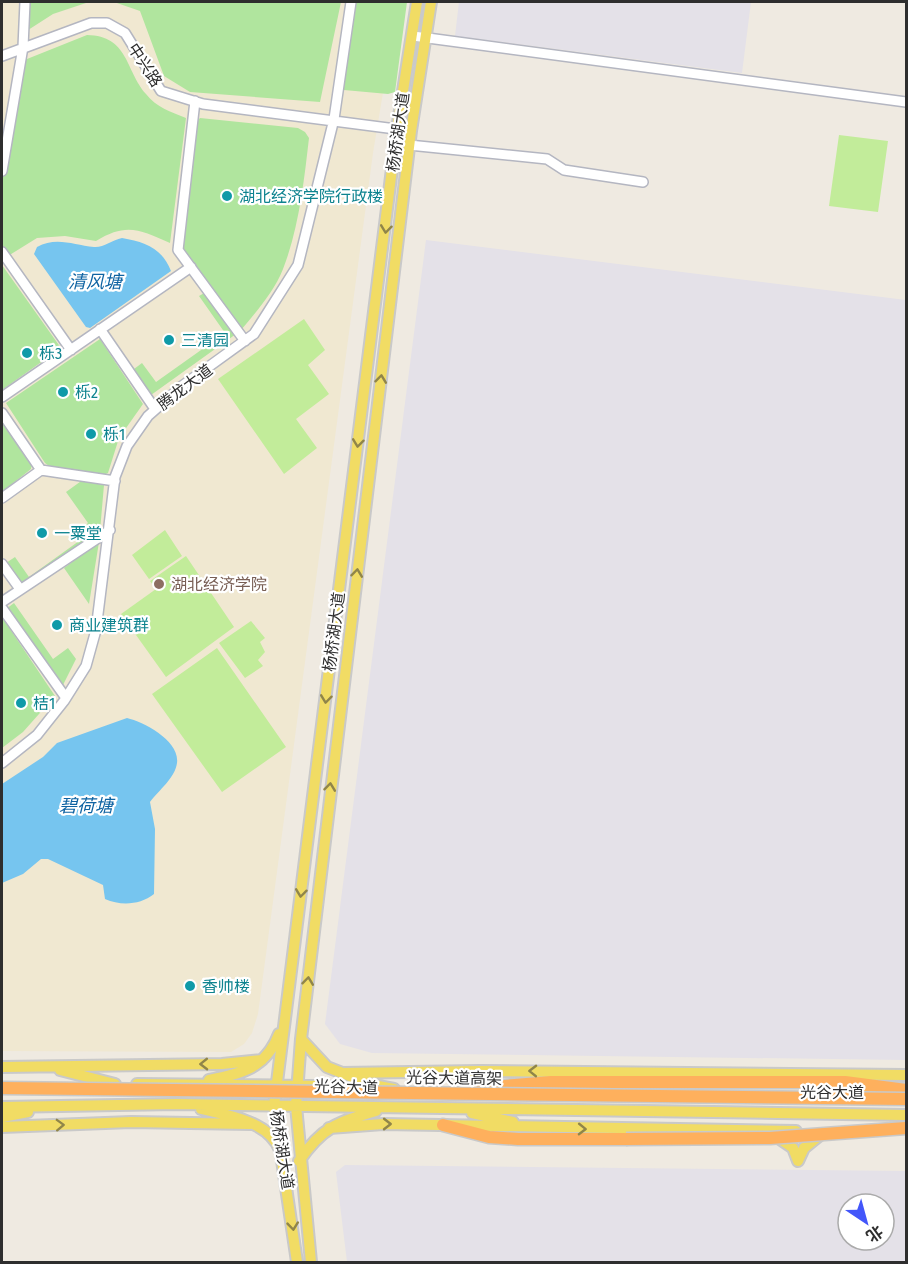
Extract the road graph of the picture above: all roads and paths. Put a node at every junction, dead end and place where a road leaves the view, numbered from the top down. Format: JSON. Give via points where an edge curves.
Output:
{"nodes":[{"id":1,"x":25,"y":2,"type":"edge"},
{"id":2,"x":351,"y":2,"type":"edge"},
{"id":3,"x":417,"y":2,"type":"edge"},
{"id":4,"x":431,"y":2,"type":"edge"},
{"id":5,"x":412,"y":36,"type":"junction"},
{"id":6,"x":426,"y":37,"type":"junction"},
{"id":7,"x":23,"y":47,"type":"junction"},
{"id":8,"x":2,"y":56,"type":"edge"},
{"id":9,"x":195,"y":101,"type":"junction"},
{"id":10,"x":906,"y":102,"type":"edge"},
{"id":11,"x":334,"y":119,"type":"junction"},
{"id":12,"x":397,"y":129,"type":"junction"},
{"id":13,"x":411,"y":131,"type":"junction"},
{"id":14,"x":409,"y":145,"type":"junction"},
{"id":15,"x":2,"y":171,"type":"edge"},
{"id":16,"x":643,"y":182,"type":"dead end"},
{"id":17,"x":2,"y":252,"type":"edge"},
{"id":18,"x":191,"y":267,"type":"junction"},
{"id":19,"x":100,"y":330,"type":"junction"},
{"id":20,"x":245,"y":341,"type":"junction"},
{"id":21,"x":71,"y":350,"type":"junction"},
{"id":22,"x":2,"y":397,"type":"edge"},
{"id":23,"x":155,"y":410,"type":"junction"},
{"id":24,"x":2,"y":413,"type":"edge"},
{"id":25,"x":41,"y":470,"type":"junction"},
{"id":26,"x":115,"y":481,"type":"junction"},
{"id":27,"x":2,"y":498,"type":"edge"},
{"id":28,"x":110,"y":530,"type":"junction"},
{"id":29,"x":2,"y":564,"type":"edge"},
{"id":30,"x":20,"y":590,"type":"junction"},
{"id":31,"x":2,"y":602,"type":"edge"},
{"id":32,"x":2,"y":608,"type":"edge"},
{"id":33,"x":66,"y":698,"type":"junction"},
{"id":34,"x":2,"y":764,"type":"edge"},
{"id":35,"x":285,"y":1017,"type":"junction"},
{"id":36,"x":301,"y":1039,"type":"junction"},
{"id":37,"x":262,"y":1060,"type":"junction"},
{"id":38,"x":2,"y":1066,"type":"edge"},
{"id":39,"x":40,"y":1066,"type":"junction"},
{"id":40,"x":341,"y":1073,"type":"junction"},
{"id":41,"x":906,"y":1076,"type":"edge"},
{"id":42,"x":115,"y":1084,"type":"junction"},
{"id":43,"x":183,"y":1084,"type":"junction"},
{"id":44,"x":297,"y":1085,"type":"junction"},
{"id":45,"x":276,"y":1086,"type":"junction"},
{"id":46,"x":2,"y":1088,"type":"edge"},
{"id":47,"x":401,"y":1089,"type":"junction"},
{"id":48,"x":461,"y":1090,"type":"junction"},
{"id":49,"x":906,"y":1091,"type":"edge"},
{"id":50,"x":2,"y":1096,"type":"edge"},
{"id":51,"x":906,"y":1099,"type":"edge"},
{"id":52,"x":177,"y":1104,"type":"junction"},
{"id":53,"x":56,"y":1106,"type":"junction"},
{"id":54,"x":274,"y":1106,"type":"junction"},
{"id":55,"x":296,"y":1106,"type":"junction"},
{"id":56,"x":2,"y":1107,"type":"edge"},
{"id":57,"x":387,"y":1107,"type":"junction"},
{"id":58,"x":906,"y":1107,"type":"edge"},
{"id":59,"x":452,"y":1109,"type":"junction"},
{"id":60,"x":906,"y":1115,"type":"edge"},
{"id":61,"x":2,"y":1117,"type":"edge"},
{"id":62,"x":250,"y":1124,"type":"junction"},
{"id":63,"x":443,"y":1125,"type":"junction"},
{"id":64,"x":2,"y":1127,"type":"edge"},
{"id":65,"x":329,"y":1128,"type":"junction"},
{"id":66,"x":538,"y":1128,"type":"junction"},
{"id":67,"x":906,"y":1128,"type":"edge"},
{"id":68,"x":760,"y":1131,"type":"junction"},
{"id":69,"x":828,"y":1132,"type":"junction"},
{"id":70,"x":299,"y":1161,"type":"junction"},
{"id":71,"x":285,"y":1164,"type":"junction"},
{"id":72,"x":297,"y":1263,"type":"edge"},
{"id":73,"x":311,"y":1263,"type":"edge"}],
"edges":[{"from":1,"to":7,"type":"street"},
{"from":2,"to":11,"type":"street","name":"腾龙大道"},
{"from":3,"to":5,"type":"main road","name":"杨桥湖大道"},
{"from":4,"to":6,"type":"main road","name":"杨桥湖大道"},
{"from":5,"to":6,"type":"street"},
{"from":5,"to":12,"type":"main road","name":"杨桥湖大道"},
{"from":6,"to":10,"type":"street"},
{"from":6,"to":13,"type":"main road","name":"杨桥湖大道"},
{"from":7,"to":8,"type":"street","name":"中兴路"},
{"from":7,"to":9,"type":"street","name":"中兴路","via":[[91,23],[107,23],[125,33],[161,91]]},
{"from":7,"to":15,"type":"street"},
{"from":9,"to":11,"type":"street","name":"中兴路"},
{"from":9,"to":18,"type":"street","via":[[178,250]]},
{"from":11,"to":12,"type":"street","name":"中兴路"},
{"from":11,"to":20,"type":"street","name":"腾龙大道","via":[[298,265],[254,334]]},
{"from":12,"to":13,"type":"street","name":"中兴路"},
{"from":12,"to":35,"type":"main road","name":"杨桥湖大道","one_way":true},
{"from":13,"to":14,"type":"main road","name":"杨桥湖大道"},
{"from":14,"to":16,"type":"street","via":[[547,159],[564,170]]},
{"from":36,"to":14,"type":"main road","name":"杨桥湖大道","one_way":true},
{"from":17,"to":21,"type":"street"},
{"from":18,"to":19,"type":"street"},
{"from":18,"to":20,"type":"street"},
{"from":19,"to":21,"type":"street"},
{"from":19,"to":23,"type":"street"},
{"from":20,"to":23,"type":"street","name":"腾龙大道"},
{"from":21,"to":22,"type":"street"},
{"from":23,"to":26,"type":"street","name":"腾龙大道","via":[[127,446]]},
{"from":24,"to":25,"type":"street"},
{"from":25,"to":26,"type":"street"},
{"from":25,"to":27,"type":"street"},
{"from":26,"to":28,"type":"street","name":"腾龙大道"},
{"from":28,"to":30,"type":"street"},
{"from":28,"to":33,"type":"street","name":"腾龙大道","via":[[96,630],[86,666]]},
{"from":29,"to":30,"type":"street"},
{"from":30,"to":31,"type":"street"},
{"from":32,"to":33,"type":"street"},
{"from":33,"to":34,"type":"street","name":"腾龙大道","via":[[37,735]]},
{"from":35,"to":37,"type":"main road","via":[[274,1046]]},
{"from":35,"to":45,"type":"main road","name":"杨桥湖大道"},
{"from":36,"to":40,"type":"main road","via":[[327,1067]]},
{"from":36,"to":44,"type":"main road","name":"杨桥湖大道"},
{"from":37,"to":39,"type":"main road","one_way":true},
{"from":37,"to":43,"type":"main road","via":[[242,1074]]},
{"from":38,"to":39,"type":"main road"},
{"from":39,"to":42,"type":"main road"},
{"from":41,"to":40,"type":"main road","one_way":true},
{"from":40,"to":47,"type":"main road","via":[[373,1085]]},
{"from":42,"to":43,"type":"main road","name":"光谷大道"},
{"from":42,"to":46,"type":"main road","name":"光谷大道"},
{"from":43,"to":45,"type":"main road","name":"光谷大道"},
{"from":44,"to":45,"type":"main road","name":"光谷大道"},
{"from":44,"to":47,"type":"main road","name":"光谷大道"},
{"from":44,"to":55,"type":"main road","name":"杨桥湖大道"},
{"from":45,"to":54,"type":"main road","name":"杨桥湖大道"},
{"from":46,"to":51,"type":"highway","name":"光谷大道高架","bridge":true},
{"from":47,"to":48,"type":"main road","name":"光谷大道"},
{"from":48,"to":49,"type":"main road","name":"光谷大道"},
{"from":48,"to":49,"type":"highway","via":[[551,1082],[845,1082]]},
{"from":50,"to":58,"type":"highway","name":"光谷大道高架"},
{"from":52,"to":53,"type":"main road","name":"光谷大道"},
{"from":52,"to":54,"type":"main road","name":"光谷大道"},
{"from":52,"to":62,"type":"main road","via":[[238,1117]]},
{"from":53,"to":56,"type":"main road","name":"光谷大道"},
{"from":53,"to":61,"type":"main road"},
{"from":54,"to":55,"type":"main road","name":"光谷大道"},
{"from":54,"to":71,"type":"main road","name":"杨桥湖大道"},
{"from":55,"to":57,"type":"main road","name":"光谷大道"},
{"from":55,"to":70,"type":"main road","name":"杨桥湖大道"},
{"from":57,"to":59,"type":"main road","name":"光谷大道"},
{"from":57,"to":65,"type":"main road"},
{"from":59,"to":60,"type":"main road","name":"光谷大道"},
{"from":59,"to":66,"type":"main road"},
{"from":64,"to":62,"type":"main road","one_way":true,"via":[[131,1122]]},
{"from":62,"to":71,"type":"main road","via":[[278,1146]]},
{"from":65,"to":63,"type":"main road","one_way":true},
{"from":63,"to":66,"type":"main road"},
{"from":63,"to":67,"type":"highway","bridge":true,"via":[[489,1137],[626,1140],[770,1138]]},
{"from":65,"to":70,"type":"main road","via":[[315,1138]]},
{"from":66,"to":68,"type":"main road","one_way":true},
{"from":67,"to":69,"type":"main road"},
{"from":68,"to":69,"type":"main road"},
{"from":68,"to":69,"type":"main road","via":[[783,1139],[793,1148],[798,1161],[812,1139]]},
{"from":70,"to":73,"type":"main road","name":"杨桥湖大道"},
{"from":71,"to":72,"type":"main road","name":"杨桥湖大道","one_way":true}]}
